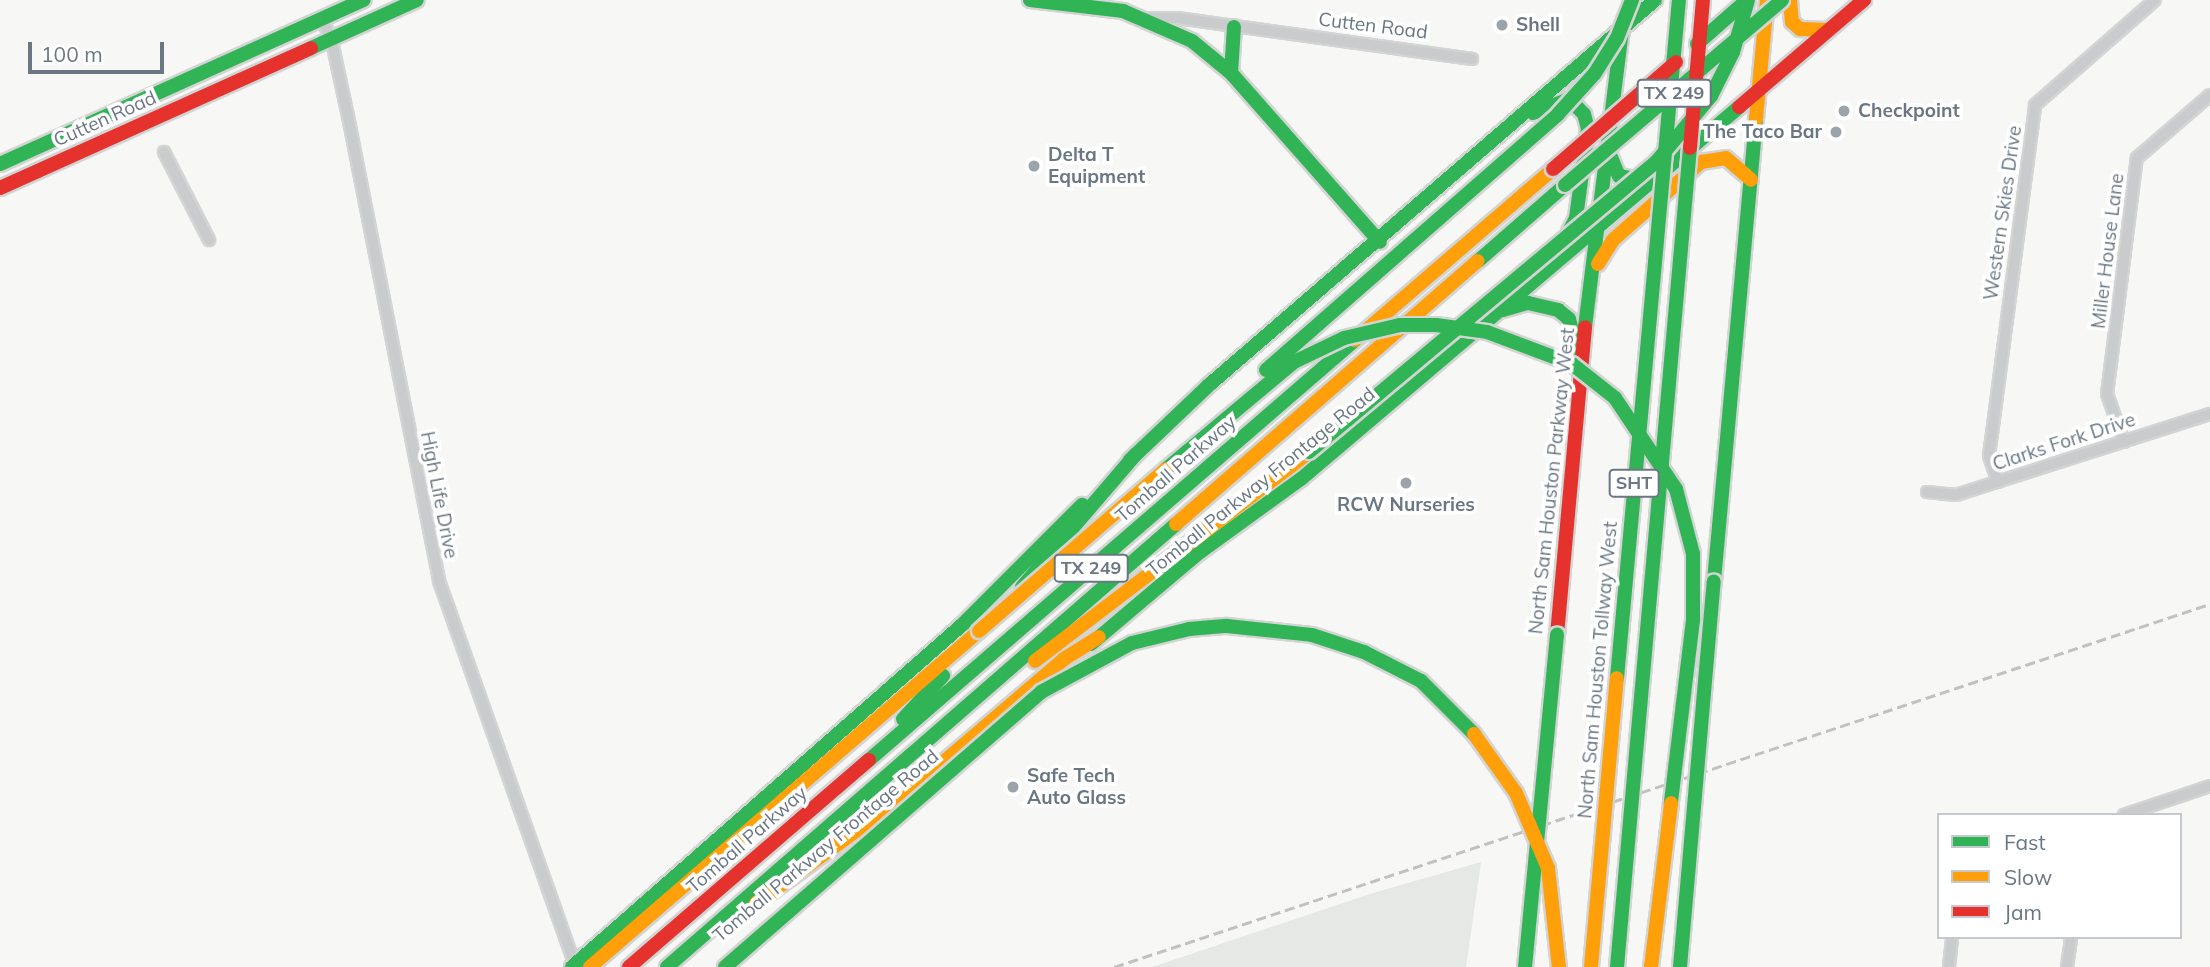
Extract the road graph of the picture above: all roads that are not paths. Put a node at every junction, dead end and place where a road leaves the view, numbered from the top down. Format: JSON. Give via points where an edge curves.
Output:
{"nodes":[{"id":1,"x":364,"y":0,"type":"edge"},
{"id":2,"x":417,"y":0,"type":"edge"},
{"id":3,"x":1030,"y":0,"type":"edge"},
{"id":4,"x":1629,"y":0,"type":"edge"},
{"id":5,"x":1656,"y":0,"type":"edge"},
{"id":6,"x":1679,"y":0,"type":"edge"},
{"id":7,"x":1703,"y":0,"type":"edge"},
{"id":8,"x":1747,"y":0,"type":"edge"},
{"id":9,"x":1768,"y":0,"type":"edge"},
{"id":10,"x":1782,"y":0,"type":"edge"},
{"id":11,"x":1790,"y":0,"type":"edge"},
{"id":12,"x":1864,"y":0,"type":"edge"},
{"id":13,"x":2155,"y":0,"type":"edge"},
{"id":14,"x":1143,"y":18,"type":"junction"},
{"id":15,"x":321,"y":19,"type":"junction"},
{"id":16,"x":1234,"y":27,"type":"junction"},
{"id":17,"x":1622,"y":29,"type":"junction"},
{"id":18,"x":1829,"y":30,"type":"junction"},
{"id":19,"x":331,"y":37,"type":"junction"},
{"id":20,"x":1472,"y":59,"type":"dead end"},
{"id":21,"x":1231,"y":73,"type":"junction"},
{"id":22,"x":171,"y":87,"type":"junction"},
{"id":23,"x":1759,"y":87,"type":"junction"},
{"id":24,"x":2210,"y":95,"type":"edge"},
{"id":25,"x":179,"y":107,"type":"junction"},
{"id":26,"x":1516,"y":121,"type":"junction"},
{"id":27,"x":1609,"y":144,"type":"junction"},
{"id":28,"x":164,"y":152,"type":"dead end"},
{"id":29,"x":0,"y":164,"type":"edge"},
{"id":30,"x":1657,"y":174,"type":"junction"},
{"id":31,"x":1751,"y":180,"type":"junction"},
{"id":32,"x":0,"y":188,"type":"edge"},
{"id":33,"x":1599,"y":226,"type":"junction"},
{"id":34,"x":209,"y":240,"type":"dead end"},
{"id":35,"x":1380,"y":242,"type":"junction"},
{"id":36,"x":1594,"y":271,"type":"junction"},
{"id":37,"x":1539,"y":277,"type":"junction"},
{"id":38,"x":1499,"y":311,"type":"junction"},
{"id":39,"x":1578,"y":382,"type":"junction"},
{"id":40,"x":2210,"y":414,"type":"edge"},
{"id":41,"x":2124,"y":442,"type":"junction"},
{"id":42,"x":1136,"y":454,"type":"junction"},
{"id":43,"x":1998,"y":482,"type":"junction"},
{"id":44,"x":1927,"y":492,"type":"dead end"},
{"id":45,"x":979,"y":631,"type":"junction"},
{"id":46,"x":1099,"y":637,"type":"junction"},
{"id":47,"x":878,"y":752,"type":"junction"},
{"id":48,"x":891,"y":772,"type":"junction"},
{"id":49,"x":2210,"y":786,"type":"edge"},
{"id":50,"x":2130,"y":813,"type":"edge"},
{"id":51,"x":1952,"y":939,"type":"edge"},
{"id":52,"x":2071,"y":939,"type":"edge"},
{"id":53,"x":579,"y":966,"type":"edge"},
{"id":54,"x":629,"y":967,"type":"edge"},
{"id":55,"x":667,"y":967,"type":"edge"},
{"id":56,"x":714,"y":967,"type":"edge"},
{"id":57,"x":724,"y":967,"type":"edge"},
{"id":58,"x":1525,"y":967,"type":"edge"},
{"id":59,"x":1559,"y":967,"type":"edge"},
{"id":60,"x":1591,"y":967,"type":"edge"},
{"id":61,"x":1617,"y":967,"type":"edge"},
{"id":62,"x":1651,"y":967,"type":"edge"},
{"id":63,"x":1680,"y":967,"type":"edge"},
{"id":64,"x":1949,"y":967,"type":"edge"},
{"id":65,"x":2067,"y":967,"type":"edge"}],
"edges":[{"from":1,"to":15,"type":"main road","name":"Cutten Road"},
{"from":2,"to":19,"type":"main road","name":"Cutten Road"},
{"from":3,"to":14,"type":"main road","name":"Cutten Road","via":[[1123,11]]},
{"from":4,"to":17,"type":"main road","name":"North Sam Houston Parkway West"},
{"from":4,"to":45,"type":"main road","bridge":true,"via":[[1617,38],[1595,73],[1558,114],[1055,554],[997,607]]},
{"from":5,"to":17,"type":"main road"},
{"from":6,"to":60,"type":"main road","name":"North Sam Houston Tollway West","number":"SHT","bridge":true},
{"from":7,"to":61,"type":"main road","number":"SHT","bridge":true},
{"from":8,"to":47,"type":"main road","name":"Tomball Parkway","number":"TX 249","bridge":true},
{"from":8,"to":48,"type":"main road","bridge":true,"via":[[1732,52],[1711,96],[1657,161],[1309,452]]},
{"from":9,"to":23,"type":"main road"},
{"from":10,"to":48,"type":"main road","number":"TX 249","bridge":true},
{"from":11,"to":18,"type":"main road","via":[[1792,22],[1800,29]]},
{"from":12,"to":18,"type":"main road","name":"Tomball Parkway Frontage Road"},
{"from":13,"to":43,"type":"street","name":"Western Skies Drive","via":[[2035,105],[1989,456]]},
{"from":14,"to":16,"type":"street","name":"Cutten Road"},
{"from":14,"to":21,"type":"main road","name":"Cutten Road","via":[[1192,41]]},
{"from":15,"to":19,"type":"street","name":"High Life Drive"},
{"from":15,"to":22,"type":"main road","name":"Cutten Road"},
{"from":16,"to":20,"type":"street","name":"Cutten Road"},
{"from":16,"to":21,"type":"main road"},
{"from":17,"to":26,"type":"main road"},
{"from":17,"to":27,"type":"main road","name":"North Sam Houston Parkway West"},
{"from":18,"to":23,"type":"main road","name":"Tomball Parkway Frontage Road"},
{"from":19,"to":25,"type":"main road","name":"Cutten Road"},
{"from":19,"to":53,"type":"street","name":"High Life Drive","via":[[439,581]]},
{"from":21,"to":35,"type":"main road","name":"Cutten Road"},
{"from":22,"to":25,"type":"main road"},
{"from":22,"to":29,"type":"main road","name":"Cutten Road"},
{"from":23,"to":30,"type":"main road","name":"Tomball Parkway Frontage Road"},
{"from":23,"to":31,"type":"main road"},
{"from":24,"to":41,"type":"street","name":"Miller House Lane","via":[[2137,158],[2107,394]]},
{"from":25,"to":32,"type":"main road","name":"Cutten Road"},
{"from":26,"to":35,"type":"main road"},
{"from":26,"to":37,"type":"main road","via":[[1569,99],[1578,103],[1588,129],[1576,218]]},
{"from":27,"to":30,"type":"main road","via":[[1619,176],[1638,181]]},
{"from":27,"to":33,"type":"main road","name":"North Sam Houston Parkway West"},
{"from":28,"to":34,"type":"street"},
{"from":30,"to":33,"type":"main road","name":"Tomball Parkway Frontage Road"},
{"from":31,"to":36,"type":"main road","via":[[1726,158],[1701,162],[1612,240]]},
{"from":31,"to":63,"type":"main road","bridge":true},
{"from":33,"to":36,"type":"main road","name":"North Sam Houston Parkway West"},
{"from":33,"to":37,"type":"main road","name":"Tomball Parkway Frontage Road"},
{"from":35,"to":42,"type":"main road","via":[[1209,385]]},
{"from":36,"to":39,"type":"main road","name":"North Sam Houston Parkway West"},
{"from":37,"to":38,"type":"main road","name":"Tomball Parkway Frontage Road"},
{"from":38,"to":39,"type":"main road","via":[[1528,303],[1558,310],[1576,336]]},
{"from":38,"to":46,"type":"main road","name":"Tomball Parkway Frontage Road","via":[[1301,479],[1200,552]]},
{"from":39,"to":58,"type":"main road","name":"North Sam Houston Parkway West","bridge":true},
{"from":40,"to":41,"type":"street","name":"Clarks Fork Drive"},
{"from":41,"to":43,"type":"street","name":"Clarks Fork Drive"},
{"from":42,"to":47,"type":"main road","via":[[967,651],[909,710]]},
{"from":42,"to":53,"type":"main road","via":[[962,625]]},
{"from":43,"to":44,"type":"street","name":"Clarks Fork Drive","via":[[1956,495]]},
{"from":45,"to":53,"type":"main road"},
{"from":45,"to":62,"type":"main road","bridge":true,"via":[[1248,398],[1294,362],[1344,338],[1400,325],[1436,325],[1487,332],[1572,364],[1615,398],[1676,489],[1693,554],[1693,620]]},
{"from":46,"to":55,"type":"main road","via":[[1063,659],[899,800]]},
{"from":46,"to":56,"type":"main road","name":"Tomball Parkway Frontage Road"},
{"from":47,"to":54,"type":"main road","name":"Tomball Parkway","number":"TX 249"},
{"from":48,"to":55,"type":"main road","number":"TX 249"},
{"from":49,"to":50,"type":"street"},
{"from":51,"to":64,"type":"street"},
{"from":52,"to":65,"type":"street"},
{"from":57,"to":59,"type":"main road","bridge":true,"via":[[1041,692],[1132,643],[1189,629],[1227,626],[1312,635],[1364,652],[1421,681],[1472,731],[1516,793],[1548,868]]}]}
